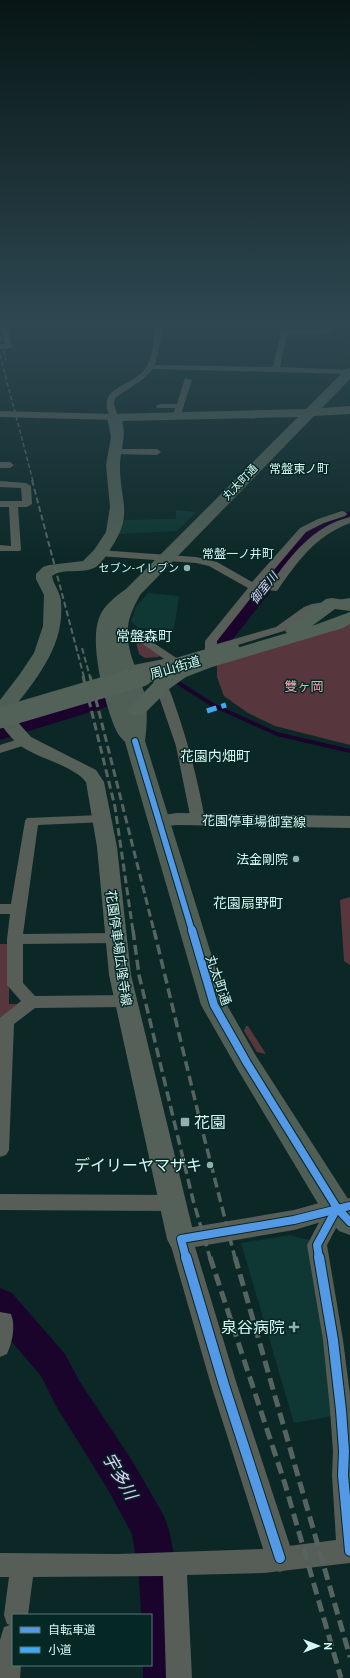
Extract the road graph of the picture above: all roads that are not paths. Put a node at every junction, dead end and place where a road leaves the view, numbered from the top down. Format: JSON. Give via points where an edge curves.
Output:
{"nodes":[{"id":1,"x":110,"y":405,"type":"edge"},
{"id":2,"x":181,"y":405,"type":"edge"},
{"id":3,"x":316,"y":405,"type":"edge"},
{"id":4,"x":160,"y":406,"type":"dead end"},
{"id":5,"x":179,"y":410,"type":"junction"},
{"id":6,"x":350,"y":410,"type":"edge"},
{"id":7,"x":308,"y":413,"type":"junction"},
{"id":8,"x":0,"y":414,"type":"edge"},
{"id":9,"x":114,"y":417,"type":"junction"},
{"id":10,"x":116,"y":452,"type":"junction"},
{"id":11,"x":157,"y":452,"type":"dead end"},
{"id":12,"x":0,"y":465,"type":"edge"},
{"id":13,"x":10,"y":465,"type":"dead end"},
{"id":14,"x":0,"y":484,"type":"edge"},
{"id":15,"x":0,"y":504,"type":"edge"},
{"id":16,"x":13,"y":504,"type":"junction"},
{"id":17,"x":350,"y":512,"type":"edge"},
{"id":18,"x":350,"y":520,"type":"edge"},
{"id":19,"x":0,"y":548,"type":"edge"},
{"id":20,"x":99,"y":553,"type":"junction"},
{"id":21,"x":166,"y":558,"type":"junction"},
{"id":22,"x":256,"y":586,"type":"junction"},
{"id":23,"x":132,"y":593,"type":"junction"},
{"id":24,"x":350,"y":601,"type":"edge"},
{"id":25,"x":332,"y":603,"type":"junction"},
{"id":26,"x":350,"y":606,"type":"edge"},
{"id":27,"x":350,"y":616,"type":"edge"},
{"id":28,"x":293,"y":632,"type":"junction"},
{"id":29,"x":134,"y":633,"type":"dead end"},
{"id":30,"x":211,"y":650,"type":"junction"},
{"id":31,"x":106,"y":660,"type":"junction"},
{"id":32,"x":182,"y":665,"type":"junction"},
{"id":33,"x":127,"y":668,"type":"junction"},
{"id":34,"x":157,"y":673,"type":"junction"},
{"id":35,"x":130,"y":716,"type":"junction"},
{"id":36,"x":7,"y":723,"type":"edge"},
{"id":37,"x":0,"y":748,"type":"edge"},
{"id":38,"x":101,"y":819,"type":"junction"},
{"id":39,"x":198,"y":820,"type":"junction"},
{"id":40,"x":158,"y":821,"type":"junction"},
{"id":41,"x":350,"y":822,"type":"edge"},
{"id":42,"x":0,"y":909,"type":"edge"},
{"id":43,"x":18,"y":909,"type":"junction"},
{"id":44,"x":116,"y":938,"type":"junction"},
{"id":45,"x":15,"y":939,"type":"junction"},
{"id":46,"x":126,"y":1001,"type":"junction"},
{"id":47,"x":31,"y":1002,"type":"junction"},
{"id":48,"x":3,"y":1028,"type":"edge"},
{"id":49,"x":0,"y":1150,"type":"edge"},
{"id":50,"x":0,"y":1202,"type":"edge"},
{"id":51,"x":173,"y":1202,"type":"junction"},
{"id":52,"x":346,"y":1212,"type":"edge"},
{"id":53,"x":181,"y":1239,"type":"junction"},
{"id":54,"x":0,"y":1321,"type":"edge"},
{"id":55,"x":0,"y":1347,"type":"edge"},
{"id":56,"x":350,"y":1552,"type":"edge"},
{"id":57,"x":280,"y":1558,"type":"junction"},
{"id":58,"x":165,"y":1564,"type":"junction"},
{"id":59,"x":11,"y":1565,"type":"edge"},
{"id":60,"x":16,"y":1614,"type":"edge"},
{"id":61,"x":12,"y":1643,"type":"edge"},
{"id":62,"x":7,"y":1678,"type":"edge"},
{"id":63,"x":179,"y":1678,"type":"edge"}],
"edges":[{"from":1,"to":9,"type":"street"},
{"from":2,"to":5,"type":"street"},
{"from":3,"to":7,"type":"main road","name":"丸太町通"},
{"from":4,"to":5,"type":"street"},
{"from":5,"to":7,"type":"main road"},
{"from":5,"to":9,"type":"main road"},
{"from":6,"to":7,"type":"main road"},
{"from":7,"to":21,"type":"main road","name":"丸太町通"},
{"from":8,"to":9,"type":"street"},
{"from":9,"to":10,"type":"main road","via":[[118,427]]},
{"from":10,"to":11,"type":"street"},
{"from":10,"to":20,"type":"main road","via":[[113,464],[117,493],[116,526]]},
{"from":12,"to":13,"type":"street"},
{"from":14,"to":16,"type":"street","via":[[26,486],[27,504]]},
{"from":15,"to":16,"type":"street"},
{"from":16,"to":19,"type":"street","via":[[16,549]]},
{"from":17,"to":22,"type":"street","via":[[303,530]]},
{"from":18,"to":22,"type":"street","via":[[329,528],[314,539],[302,550],[273,589]]},
{"from":20,"to":21,"type":"street"},
{"from":20,"to":36,"type":"main road","via":[[89,564],[54,567],[44,574],[44,580],[52,592],[54,611],[51,638]]},
{"from":21,"to":22,"type":"street","via":[[213,564]]},
{"from":21,"to":23,"type":"main road","name":"丸太町通"},
{"from":22,"to":30,"type":"street","via":[[211,641]]},
{"from":23,"to":31,"type":"main road","name":"丸太町通","via":[[114,606],[104,630]]},
{"from":23,"to":33,"type":"main road","name":"丸太町通","via":[[122,616],[119,631]]},
{"from":24,"to":25,"type":"street"},
{"from":25,"to":26,"type":"highway"},
{"from":25,"to":28,"type":"highway"},
{"from":25,"to":30,"type":"street","via":[[308,609],[280,629]]},
{"from":27,"to":28,"type":"highway","name":"周山街道"},
{"from":27,"to":32,"type":"highway","via":[[337,624]]},
{"from":28,"to":36,"type":"highway","name":"周山街道","bridge":true},
{"from":29,"to":32,"type":"street"},
{"from":30,"to":32,"type":"street"},
{"from":31,"to":33,"type":"main road"},
{"from":31,"to":35,"type":"main road","name":"丸太町通"},
{"from":32,"to":34,"type":"highway","via":[[179,673]]},
{"from":33,"to":34,"type":"highway"},
{"from":33,"to":35,"type":"main road","name":"丸太町通","via":[[136,700]]},
{"from":34,"to":35,"type":"highway"},
{"from":34,"to":39,"type":"street","via":[[187,762]]},
{"from":35,"to":40,"type":"main road","name":"丸太町通"},
{"from":36,"to":37,"type":"street"},
{"from":36,"to":38,"type":"main road","name":"花園停車場広隆寺線","via":[[89,774],[95,782]]},
{"from":38,"to":43,"type":"street","via":[[32,821]]},
{"from":38,"to":44,"type":"main road","name":"花園停車場広隆寺線","via":[[107,847]]},
{"from":39,"to":40,"type":"main road","name":"花園停車場御室線"},
{"from":39,"to":41,"type":"main road","name":"花園停車場御室線"},
{"from":40,"to":52,"type":"main road","name":"丸太町通","via":[[214,1005],[247,1063]]},
{"from":42,"to":43,"type":"street"},
{"from":43,"to":45,"type":"street"},
{"from":44,"to":45,"type":"street"},
{"from":44,"to":46,"type":"main road","name":"花園停車場広隆寺線"},
{"from":45,"to":47,"type":"street","via":[[14,985]]},
{"from":46,"to":47,"type":"street"},
{"from":46,"to":51,"type":"main road","name":"花園停車場広隆寺線"},
{"from":47,"to":48,"type":"street","via":[[6,1022]]},
{"from":48,"to":49,"type":"street"},
{"from":50,"to":51,"type":"street"},
{"from":51,"to":53,"type":"main road","name":"花園停車場広隆寺線"},
{"from":52,"to":53,"type":"street"},
{"from":52,"to":56,"type":"street","via":[[317,1245],[333,1340],[341,1410],[343,1475]]},
{"from":53,"to":57,"type":"street","via":[[224,1386]]},
{"from":54,"to":55,"type":"street","via":[[4,1321]]},
{"from":56,"to":57,"type":"street"},
{"from":57,"to":58,"type":"street","via":[[264,1561]]},
{"from":58,"to":59,"type":"street"},
{"from":58,"to":63,"type":"street"},
{"from":59,"to":60,"type":"street"},
{"from":61,"to":62,"type":"street"}]}
